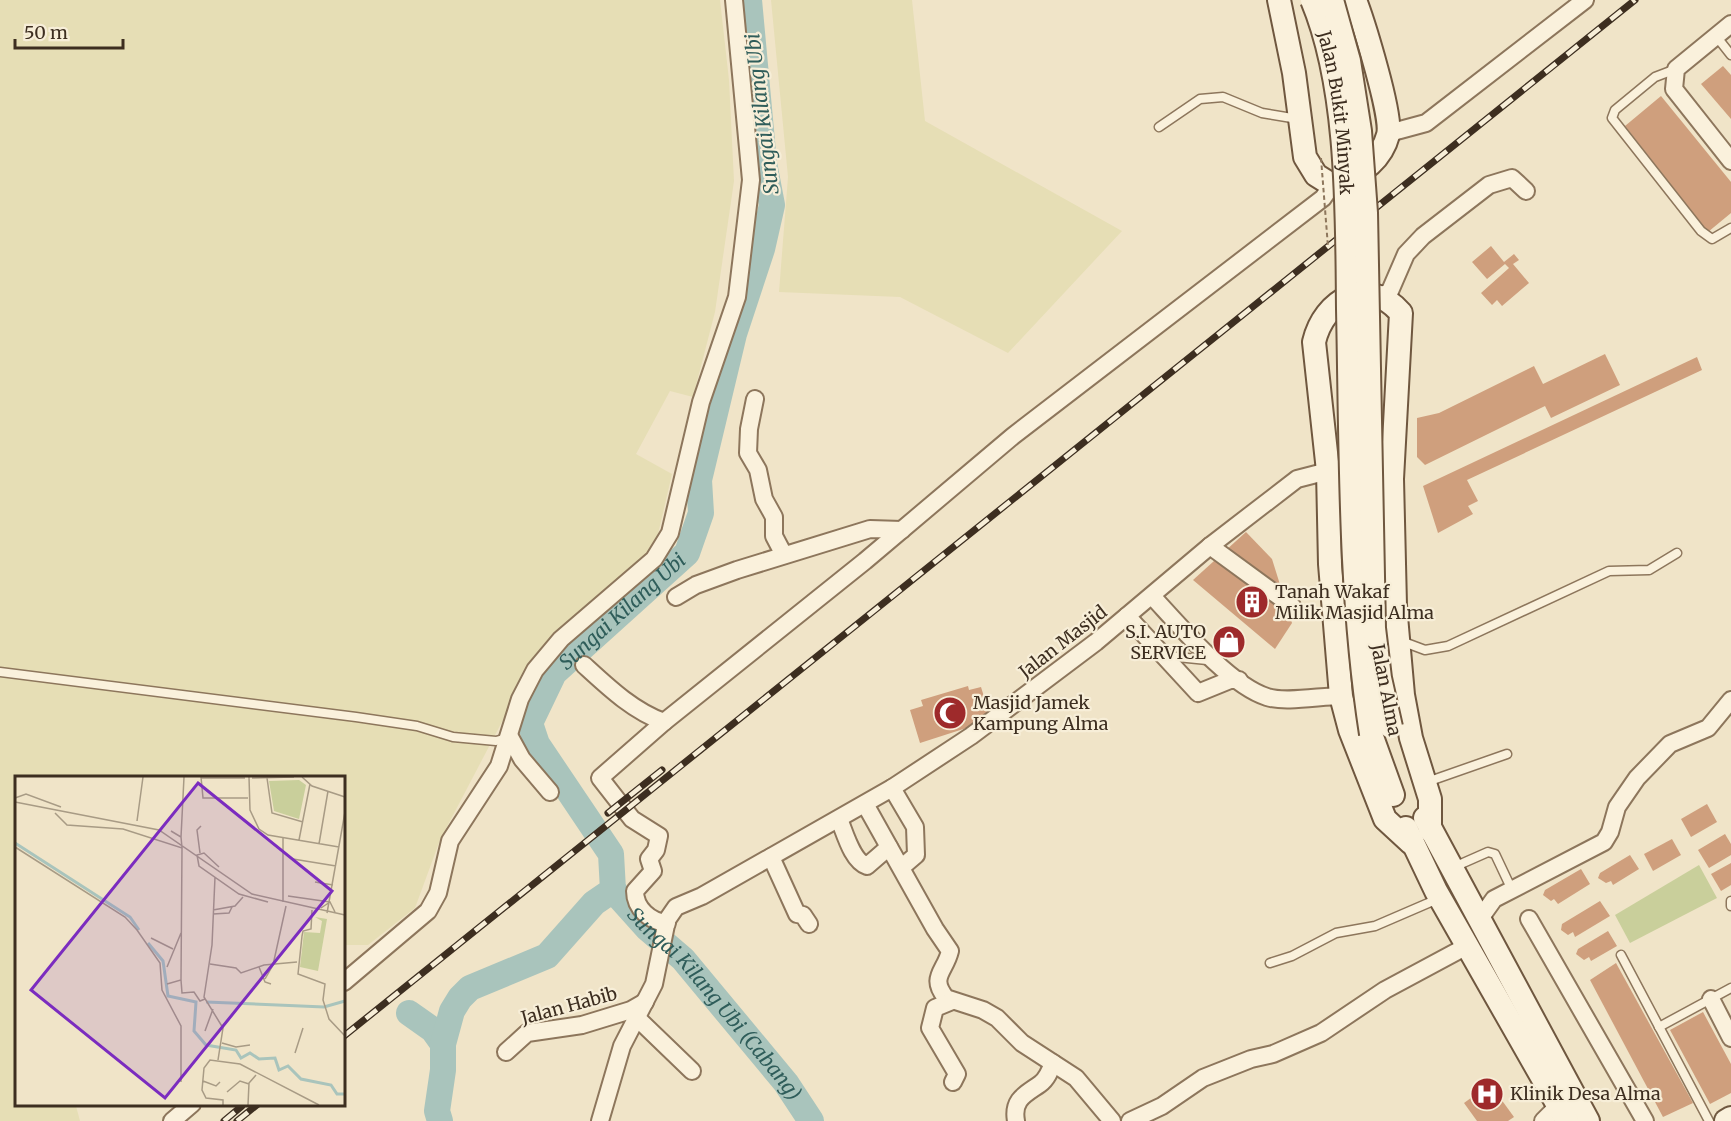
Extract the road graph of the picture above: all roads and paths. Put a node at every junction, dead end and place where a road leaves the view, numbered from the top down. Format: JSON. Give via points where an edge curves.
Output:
{"nodes":[{"id":1,"x":734,"y":0,"type":"edge"},
{"id":2,"x":1279,"y":0,"type":"edge"},
{"id":3,"x":1312,"y":0,"type":"edge"},
{"id":4,"x":1332,"y":0,"type":"edge"},
{"id":5,"x":1355,"y":0,"type":"edge"},
{"id":6,"x":1585,"y":0,"type":"edge"},
{"id":7,"x":1731,"y":24,"type":"edge"},
{"id":8,"x":1716,"y":36,"type":"junction"},
{"id":9,"x":1731,"y":55,"type":"edge"},
{"id":10,"x":1676,"y":69,"type":"junction"},
{"id":11,"x":1298,"y":119,"type":"junction"},
{"id":12,"x":1159,"y":127,"type":"dead end"},
{"id":13,"x":1389,"y":134,"type":"junction"},
{"id":14,"x":1321,"y":158,"type":"dead end"},
{"id":15,"x":1731,"y":161,"type":"edge"},
{"id":16,"x":1332,"y":185,"type":"junction"},
{"id":17,"x":1526,"y":191,"type":"dead end"},
{"id":18,"x":1366,"y":213,"type":"joint"},
{"id":19,"x":1347,"y":227,"type":"joint"},
{"id":20,"x":1731,"y":228,"type":"edge"},
{"id":21,"x":1328,"y":249,"type":"dead end"},
{"id":22,"x":1381,"y":297,"type":"junction"},
{"id":23,"x":755,"y":399,"type":"dead end"},
{"id":24,"x":1328,"y":471,"type":"junction"},
{"id":25,"x":902,"y":530,"type":"junction"},
{"id":26,"x":1210,"y":546,"type":"junction"},
{"id":27,"x":1677,"y":553,"type":"dead end"},
{"id":28,"x":784,"y":555,"type":"junction"},
{"id":29,"x":1152,"y":596,"type":"junction"},
{"id":30,"x":676,"y":597,"type":"dead end"},
{"id":31,"x":1292,"y":606,"type":"dead end"},
{"id":32,"x":1127,"y":616,"type":"junction"},
{"id":33,"x":1398,"y":639,"type":"junction"},
{"id":34,"x":1163,"y":656,"type":"junction"},
{"id":35,"x":1220,"y":664,"type":"junction"},
{"id":36,"x":584,"y":665,"type":"dead end"},
{"id":37,"x":0,"y":672,"type":"edge"},
{"id":38,"x":1239,"y":680,"type":"junction"},
{"id":39,"x":1341,"y":696,"type":"junction"},
{"id":40,"x":1731,"y":700,"type":"edge"},
{"id":41,"x":664,"y":722,"type":"junction"},
{"id":42,"x":1381,"y":730,"type":"junction"},
{"id":43,"x":510,"y":737,"type":"junction"},
{"id":44,"x":1507,"y":754,"type":"dead end"},
{"id":45,"x":1424,"y":783,"type":"junction"},
{"id":46,"x":892,"y":788,"type":"junction"},
{"id":47,"x":550,"y":792,"type":"dead end"},
{"id":48,"x":865,"y":804,"type":"junction"},
{"id":49,"x":839,"y":819,"type":"junction"},
{"id":50,"x":1431,"y":831,"type":"junction"},
{"id":51,"x":1411,"y":843,"type":"junction"},
{"id":52,"x":889,"y":847,"type":"junction"},
{"id":53,"x":771,"y":857,"type":"junction"},
{"id":54,"x":902,"y":867,"type":"junction"},
{"id":55,"x":1451,"y":868,"type":"junction"},
{"id":56,"x":1512,"y":890,"type":"junction"},
{"id":57,"x":1440,"y":898,"type":"junction"},
{"id":58,"x":1529,"y":919,"type":"dead end"},
{"id":59,"x":1479,"y":920,"type":"junction"},
{"id":60,"x":809,"y":924,"type":"dead end"},
{"id":61,"x":666,"y":926,"type":"junction"},
{"id":62,"x":1467,"y":946,"type":"junction"},
{"id":63,"x":1622,"y":955,"type":"dead end"},
{"id":64,"x":1270,"y":963,"type":"dead end"},
{"id":65,"x":345,"y":981,"type":"edge"},
{"id":66,"x":1731,"y":988,"type":"edge"},
{"id":67,"x":1710,"y":999,"type":"junction"},
{"id":68,"x":952,"y":1001,"type":"junction"},
{"id":69,"x":645,"y":1002,"type":"junction"},
{"id":70,"x":637,"y":1018,"type":"junction"},
{"id":71,"x":1659,"y":1027,"type":"junction"},
{"id":72,"x":1731,"y":1038,"type":"edge"},
{"id":73,"x":506,"y":1052,"type":"dead end"},
{"id":74,"x":1053,"y":1063,"type":"junction"},
{"id":75,"x":692,"y":1071,"type":"dead end"},
{"id":76,"x":953,"y":1082,"type":"dead end"},
{"id":77,"x":1555,"y":1099,"type":"junction"},
{"id":78,"x":190,"y":1106,"type":"edge"},
{"id":79,"x":1731,"y":1118,"type":"edge"},
{"id":80,"x":172,"y":1121,"type":"edge"},
{"id":81,"x":600,"y":1121,"type":"edge"},
{"id":82,"x":1016,"y":1121,"type":"edge"},
{"id":83,"x":1112,"y":1121,"type":"edge"},
{"id":84,"x":1130,"y":1121,"type":"edge"},
{"id":85,"x":1542,"y":1121,"type":"edge"},
{"id":86,"x":1567,"y":1121,"type":"edge"},
{"id":87,"x":1588,"y":1121,"type":"edge"},
{"id":88,"x":1645,"y":1121,"type":"edge"},
{"id":89,"x":1709,"y":1121,"type":"edge"},
{"id":90,"x":1726,"y":1121,"type":"edge"}],
"edges":[{"from":1,"to":43,"type":"street","via":[[750,192],[737,297],[701,402],[670,533],[654,559],[561,639],[535,670],[520,699]]},
{"from":2,"to":11,"type":"main road","via":[[1294,73]]},
{"from":3,"to":19,"type":"main road","name":"Jalan Bukit Minyak","bridge":true,"via":[[1332,69]]},
{"from":4,"to":18,"type":"main road","name":"Jalan Bukit Minyak","bridge":true,"via":[[1349,61]]},
{"from":5,"to":13,"type":"main road","via":[[1379,80]]},
{"from":6,"to":13,"type":"street","via":[[1426,123]]},
{"from":7,"to":8,"type":"street"},
{"from":8,"to":9,"type":"lane"},
{"from":8,"to":10,"type":"street"},
{"from":10,"to":15,"type":"street","via":[[1674,89]]},
{"from":10,"to":20,"type":"lane","via":[[1656,77],[1615,110],[1612,118],[1701,231],[1712,239]]},
{"from":11,"to":12,"type":"lane","via":[[1262,113],[1223,97],[1200,99]]},
{"from":11,"to":16,"type":"main road","via":[[1305,157],[1316,175]]},
{"from":13,"to":16,"type":"main road","via":[[1377,155],[1356,177]]},
{"from":14,"to":21,"type":"path","bridge":true},
{"from":16,"to":25,"type":"street","via":[[1323,198],[1013,436]]},
{"from":17,"to":22,"type":"street","via":[[1512,178],[1489,185],[1423,236],[1406,254],[1390,291]]},
{"from":18,"to":42,"type":"main road","name":"Jalan Alma","bridge":true,"via":[[1374,628]]},
{"from":19,"to":42,"type":"main road","name":"Jalan Alma","bridge":true,"via":[[1356,626]]},
{"from":22,"to":24,"type":"main road","via":[[1361,294],[1339,301],[1318,327],[1314,342]]},
{"from":22,"to":33,"type":"main road","via":[[1401,313],[1402,327],[1392,479]]},
{"from":23,"to":28,"type":"street","via":[[748,453],[758,470],[764,499],[774,517],[774,536]]},
{"from":24,"to":26,"type":"street","name":"Jalan Masjid","via":[[1297,479]]},
{"from":24,"to":39,"type":"main road","via":[[1330,564]]},
{"from":25,"to":28,"type":"street","via":[[870,529]]},
{"from":25,"to":41,"type":"street"},
{"from":26,"to":29,"type":"street","name":"Jalan Masjid"},
{"from":26,"to":31,"type":"street"},
{"from":27,"to":33,"type":"lane","via":[[1649,570],[1610,571],[1448,646],[1425,650]]},
{"from":28,"to":30,"type":"street","via":[[696,585]]},
{"from":29,"to":32,"type":"street","name":"Jalan Masjid"},
{"from":29,"to":35,"type":"street"},
{"from":32,"to":34,"type":"street"},
{"from":32,"to":46,"type":"street","name":"Jalan Masjid","via":[[1012,707]]},
{"from":33,"to":45,"type":"main road","via":[[1403,695]]},
{"from":34,"to":35,"type":"lane","via":[[1200,658]]},
{"from":34,"to":38,"type":"street","via":[[1198,693]]},
{"from":35,"to":38,"type":"street"},
{"from":36,"to":41,"type":"street","via":[[615,693]]},
{"from":37,"to":43,"type":"lane","via":[[356,717],[453,736],[496,741]]},
{"from":38,"to":39,"type":"street","via":[[1275,698]]},
{"from":39,"to":51,"type":"main road","via":[[1385,819]]},
{"from":40,"to":56,"type":"street","via":[[1708,728],[1670,744],[1637,778],[1617,807],[1604,842]]},
{"from":41,"to":61,"type":"street","via":[[600,778],[632,819],[659,836],[650,858],[653,871],[636,891],[636,900],[651,918]]},
{"from":42,"to":50,"type":"main road","name":"Jalan Alma"},
{"from":42,"to":51,"type":"main road","name":"Jalan Alma"},
{"from":43,"to":47,"type":"street","via":[[522,759]]},
{"from":43,"to":65,"type":"street","via":[[500,766],[450,841],[438,893],[428,911]]},
{"from":44,"to":45,"type":"lane"},
{"from":45,"to":50,"type":"main road","via":[[1430,799]]},
{"from":46,"to":48,"type":"street","name":"Jalan Masjid"},
{"from":46,"to":54,"type":"street","via":[[917,832],[916,855]]},
{"from":48,"to":49,"type":"street","name":"Jalan Masjid"},
{"from":48,"to":52,"type":"street"},
{"from":49,"to":52,"type":"street","via":[[863,865],[867,866]]},
{"from":49,"to":53,"type":"street","name":"Jalan Masjid"},
{"from":50,"to":55,"type":"main road","name":"Jalan Alma"},
{"from":51,"to":57,"type":"main road","name":"Jalan Alma"},
{"from":52,"to":54,"type":"street"},
{"from":53,"to":60,"type":"street","via":[[797,914],[803,915]]},
{"from":53,"to":61,"type":"street","name":"Jalan Masjid","via":[[676,908]]},
{"from":54,"to":68,"type":"street","via":[[950,951],[939,973],[938,985]]},
{"from":55,"to":56,"type":"lane","via":[[1488,852],[1496,854]]},
{"from":55,"to":59,"type":"main road","name":"Jalan Alma"},
{"from":56,"to":59,"type":"street","via":[[1494,899]]},
{"from":57,"to":62,"type":"main road","name":"Jalan Alma"},
{"from":57,"to":64,"type":"lane","via":[[1375,926],[1336,933]]},
{"from":58,"to":88,"type":"street"},
{"from":59,"to":87,"type":"main road","name":"Jalan Alma"},
{"from":61,"to":69,"type":"street","via":[[654,984]]},
{"from":62,"to":77,"type":"main road","name":"Jalan Alma"},
{"from":62,"to":84,"type":"street","via":[[1385,990],[1321,1033],[1203,1077],[1162,1106]]},
{"from":63,"to":71,"type":"lane"},
{"from":66,"to":67,"type":"lane"},
{"from":67,"to":71,"type":"lane"},
{"from":67,"to":72,"type":"street"},
{"from":68,"to":74,"type":"street","via":[[984,1010],[1022,1043]]},
{"from":68,"to":76,"type":"street","via":[[935,1008],[930,1028],[957,1074]]},
{"from":69,"to":70,"type":"street"},
{"from":69,"to":73,"type":"street","name":"Jalan Habib","via":[[582,1025],[526,1033]]},
{"from":70,"to":75,"type":"street"},
{"from":70,"to":81,"type":"street","via":[[622,1046]]},
{"from":71,"to":89,"type":"lane"},
{"from":74,"to":82,"type":"street","via":[[1048,1076],[1026,1091],[1015,1113]]},
{"from":74,"to":83,"type":"street","via":[[1076,1078]]},
{"from":77,"to":85,"type":"street","via":[[1554,1110]]},
{"from":77,"to":86,"type":"main road","name":"Jalan Alma"},
{"from":78,"to":80,"type":"street"},
{"from":79,"to":90,"type":"main road"}]}
